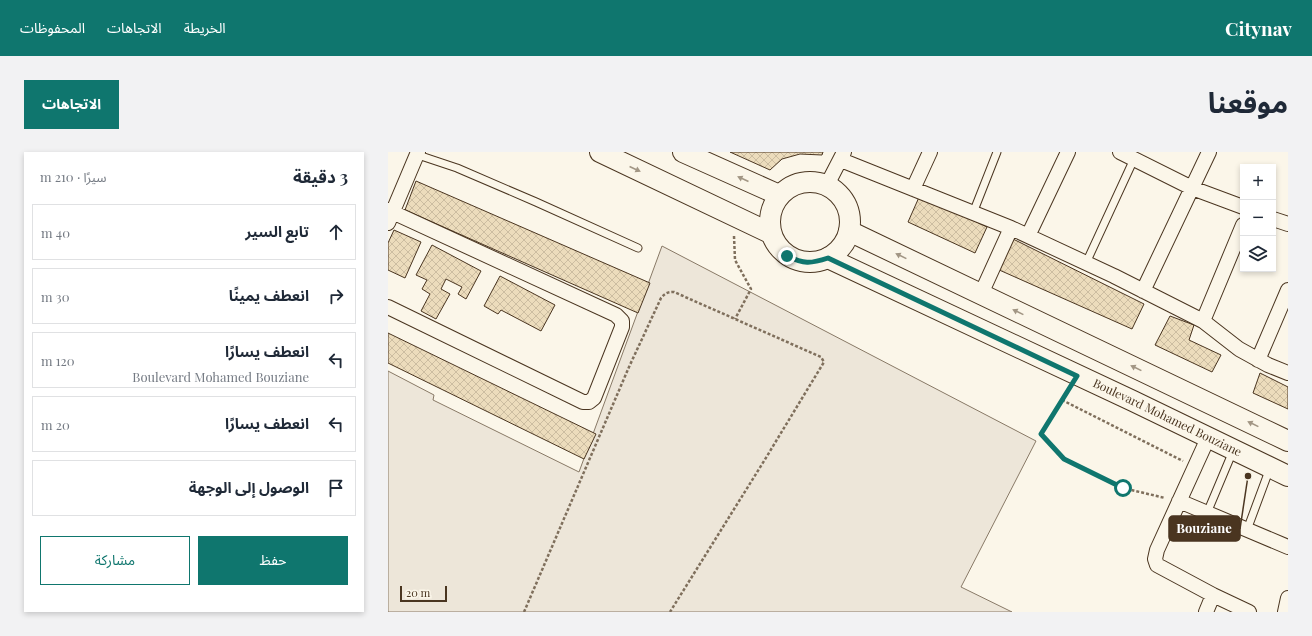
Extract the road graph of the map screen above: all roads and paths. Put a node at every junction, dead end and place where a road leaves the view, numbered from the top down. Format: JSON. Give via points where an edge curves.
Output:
{"nodes":[{"id":1,"x":600,"y":152,"type":"edge"},
{"id":2,"x":683,"y":152,"type":"edge"},
{"id":3,"x":930,"y":152,"type":"edge"},
{"id":4,"x":997,"y":152,"type":"edge"},
{"id":5,"x":1068,"y":152,"type":"edge"},
{"id":6,"x":1120,"y":152,"type":"edge"},
{"id":7,"x":1209,"y":152,"type":"edge"},
{"id":8,"x":415,"y":153,"type":"edge"},
{"id":9,"x":843,"y":156,"type":"edge"},
{"id":10,"x":1134,"y":159,"type":"junction"},
{"id":11,"x":827,"y":185,"type":"junction"},
{"id":12,"x":1192,"y":188,"type":"junction"},
{"id":13,"x":913,"y":189,"type":"junction"},
{"id":14,"x":779,"y":195,"type":"junction"},
{"id":15,"x":1240,"y":206,"type":"edge"},
{"id":16,"x":973,"y":213,"type":"junction"},
{"id":17,"x":390,"y":215,"type":"edge"},
{"id":18,"x":739,"y":218,"type":"junction"},
{"id":19,"x":1276,"y":219,"type":"edge"},
{"id":20,"x":1288,"y":224,"type":"edge"},
{"id":21,"x":1011,"y":228,"type":"junction"},
{"id":22,"x":849,"y":231,"type":"junction"},
{"id":23,"x":1240,"y":232,"type":"edge"},
{"id":24,"x":770,"y":233,"type":"junction"},
{"id":25,"x":1028,"y":236,"type":"junction"},
{"id":26,"x":638,"y":248,"type":"dead end"},
{"id":27,"x":828,"y":258,"type":"junction"},
{"id":28,"x":1086,"y":263,"type":"junction"},
{"id":29,"x":1143,"y":291,"type":"junction"},
{"id":30,"x":1288,"y":292,"type":"edge"},
{"id":31,"x":981,"y":294,"type":"junction"},
{"id":32,"x":388,"y":308,"type":"edge"},
{"id":33,"x":735,"y":319,"type":"junction"},
{"id":34,"x":1204,"y":322,"type":"junction"},
{"id":35,"x":1258,"y":360,"type":"junction"},
{"id":36,"x":1288,"y":373,"type":"edge"},
{"id":37,"x":1077,"y":376,"type":"junction"},
{"id":38,"x":1062,"y":400,"type":"junction"},
{"id":39,"x":1208,"y":438,"type":"junction"},
{"id":40,"x":1288,"y":441,"type":"edge"},
{"id":41,"x":1233,"y":450,"type":"junction"},
{"id":42,"x":1195,"y":466,"type":"junction"},
{"id":43,"x":1270,"y":468,"type":"junction"},
{"id":44,"x":1288,"y":476,"type":"edge"},
{"id":45,"x":1179,"y":501,"type":"junction"},
{"id":46,"x":1207,"y":513,"type":"junction"},
{"id":47,"x":1247,"y":530,"type":"junction"},
{"id":48,"x":1288,"y":547,"type":"edge"},
{"id":49,"x":1213,"y":595,"type":"junction"},
{"id":50,"x":1288,"y":598,"type":"edge"},
{"id":51,"x":524,"y":612,"type":"edge"},
{"id":52,"x":670,"y":612,"type":"edge"},
{"id":53,"x":1206,"y":612,"type":"edge"},
{"id":54,"x":1249,"y":612,"type":"edge"},
{"id":55,"x":1285,"y":612,"type":"edge"}],
"edges":[{"from":1,"to":18,"type":"street","one_way":true},
{"from":14,"to":2,"type":"street","one_way":true},
{"from":3,"to":13,"type":"street"},
{"from":4,"to":16,"type":"lane"},
{"from":5,"to":25,"type":"street"},
{"from":6,"to":10,"type":"street"},
{"from":7,"to":12,"type":"street"},
{"from":8,"to":17,"type":"street"},
{"from":8,"to":26,"type":"lane","via":[[464,171]]},
{"from":9,"to":11,"type":"street"},
{"from":9,"to":13,"type":"street"},
{"from":10,"to":12,"type":"street"},
{"from":10,"to":28,"type":"lane"},
{"from":11,"to":14,"type":"street","via":[[802,182],[790,186]]},
{"from":11,"to":22,"type":"street","via":[[838,193],[846,204],[850,217]]},
{"from":12,"to":15,"type":"street"},
{"from":12,"to":29,"type":"street"},
{"from":13,"to":16,"type":"street"},
{"from":14,"to":24,"type":"street","via":[[770,214]]},
{"from":16,"to":21,"type":"street"},
{"from":17,"to":32,"type":"street","via":[[616,315],[622,321],[622,327],[594,398],[589,402],[583,402]]},
{"from":18,"to":24,"type":"street"},
{"from":18,"to":33,"type":"path","via":[[734,233],[735,260],[750,289]]},
{"from":19,"to":20,"type":"street"},
{"from":21,"to":25,"type":"street"},
{"from":21,"to":31,"type":"street"},
{"from":22,"to":27,"type":"street","via":[[842,247]]},
{"from":31,"to":22,"type":"street","one_way":true},
{"from":23,"to":34,"type":"street"},
{"from":24,"to":27,"type":"street","via":[[776,246],[787,256],[806,263]]},
{"from":25,"to":28,"type":"street"},
{"from":27,"to":37,"type":"street","name":"Boulevard Mohamed Bouziane"},
{"from":28,"to":29,"type":"street"},
{"from":29,"to":34,"type":"street"},
{"from":30,"to":35,"type":"street"},
{"from":40,"to":31,"type":"street","one_way":true},
{"from":33,"to":51,"type":"path","via":[[674,292],[664,294],[629,367]]},
{"from":33,"to":52,"type":"path","via":[[821,357],[824,362]]},
{"from":34,"to":35,"type":"street","via":[[1238,349]]},
{"from":35,"to":36,"type":"street"},
{"from":37,"to":38,"type":"path"},
{"from":37,"to":39,"type":"street","name":"Boulevard Mohamed Bouziane"},
{"from":38,"to":42,"type":"path"},
{"from":38,"to":45,"type":"path","via":[[1041,434],[1064,459],[1123,488]]},
{"from":39,"to":41,"type":"street","name":"Boulevard Mohamed Bouziane"},
{"from":39,"to":42,"type":"street"},
{"from":41,"to":43,"type":"street","name":"Boulevard Mohamed Bouziane"},
{"from":41,"to":46,"type":"lane"},
{"from":42,"to":45,"type":"street"},
{"from":43,"to":44,"type":"street","name":"Boulevard Mohamed Bouziane"},
{"from":43,"to":47,"type":"lane"},
{"from":45,"to":46,"type":"street"},
{"from":45,"to":49,"type":"street","via":[[1157,550],[1157,565]]},
{"from":46,"to":47,"type":"street"},
{"from":47,"to":48,"type":"street"},
{"from":49,"to":53,"type":"street"},
{"from":49,"to":54,"type":"street"},
{"from":50,"to":55,"type":"street"}]}
